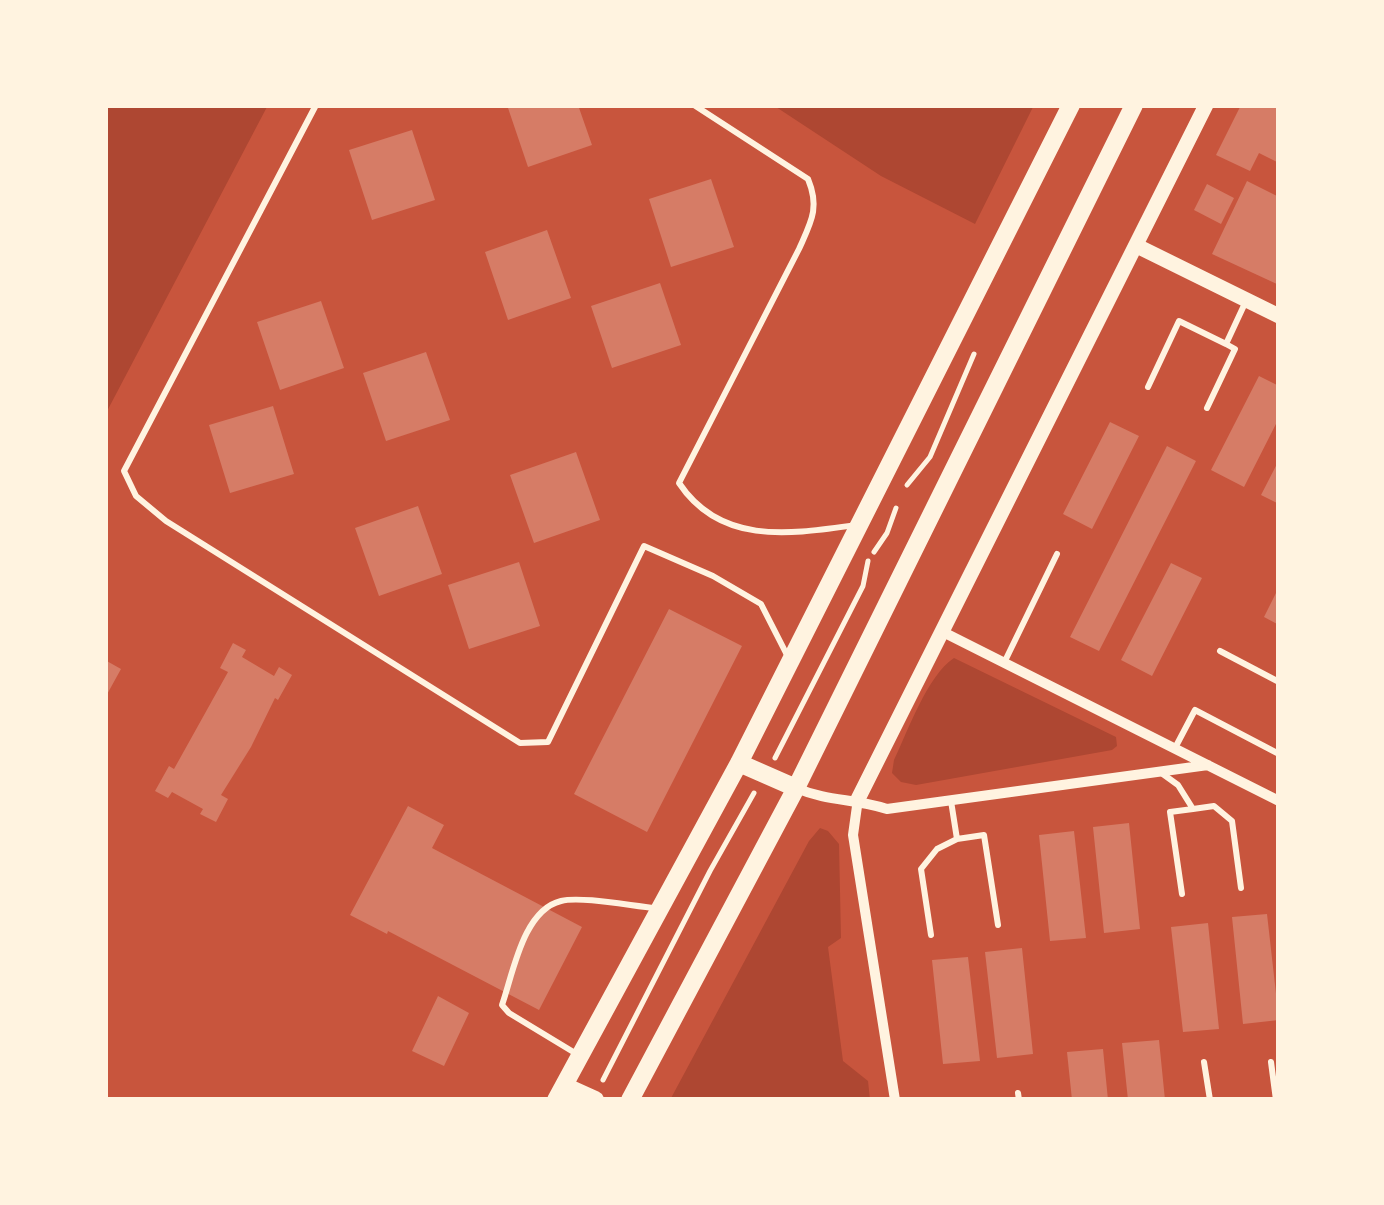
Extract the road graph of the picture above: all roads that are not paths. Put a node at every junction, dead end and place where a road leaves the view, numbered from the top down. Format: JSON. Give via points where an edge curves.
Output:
{"nodes":[{"id":1,"x":316,"y":105,"type":"edge"},
{"id":2,"x":694,"y":105,"type":"edge"},
{"id":3,"x":1071,"y":105,"type":"edge"},
{"id":4,"x":1134,"y":105,"type":"edge"},
{"id":5,"x":1206,"y":105,"type":"edge"},
{"id":6,"x":1137,"y":246,"type":"junction"},
{"id":7,"x":1247,"y":300,"type":"junction"},
{"id":8,"x":1279,"y":316,"type":"edge"},
{"id":9,"x":1226,"y":344,"type":"junction"},
{"id":10,"x":1148,"y":387,"type":"dead end"},
{"id":11,"x":1207,"y":408,"type":"dead end"},
{"id":12,"x":859,"y":524,"type":"junction"},
{"id":13,"x":1057,"y":554,"type":"dead end"},
{"id":14,"x":940,"y":631,"type":"junction"},
{"id":15,"x":1220,"y":651,"type":"dead end"},
{"id":16,"x":791,"y":662,"type":"junction"},
{"id":17,"x":1004,"y":662,"type":"junction"},
{"id":18,"x":1279,"y":682,"type":"edge"},
{"id":19,"x":1175,"y":749,"type":"junction"},
{"id":20,"x":1279,"y":754,"type":"edge"},
{"id":21,"x":739,"y":762,"type":"junction"},
{"id":22,"x":1208,"y":765,"type":"junction"},
{"id":23,"x":1159,"y":772,"type":"junction"},
{"id":24,"x":796,"y":788,"type":"junction"},
{"id":25,"x":858,"y":799,"type":"junction"},
{"id":26,"x":951,"y":801,"type":"junction"},
{"id":27,"x":1279,"y":801,"type":"edge"},
{"id":28,"x":1193,"y":809,"type":"junction"},
{"id":29,"x":957,"y":840,"type":"junction"},
{"id":30,"x":1241,"y":888,"type":"dead end"},
{"id":31,"x":1182,"y":894,"type":"dead end"},
{"id":32,"x":661,"y":909,"type":"junction"},
{"id":33,"x":998,"y":925,"type":"dead end"},
{"id":34,"x":931,"y":935,"type":"dead end"},
{"id":35,"x":581,"y":1056,"type":"junction"},
{"id":36,"x":1204,"y":1062,"type":"dead end"},
{"id":37,"x":1271,"y":1062,"type":"dead end"},
{"id":38,"x":560,"y":1093,"type":"edge"},
{"id":39,"x":595,"y":1100,"type":"edge"},
{"id":40,"x":630,"y":1100,"type":"edge"},
{"id":41,"x":895,"y":1100,"type":"edge"},
{"id":42,"x":1210,"y":1100,"type":"edge"},
{"id":43,"x":1276,"y":1100,"type":"edge"}],
"edges":[{"from":1,"to":16,"type":"lane","via":[[124,472],[136,496],[166,522],[520,743],[548,742],[644,546],[762,604]]},
{"from":2,"to":12,"type":"lane","via":[[808,179],[816,198],[799,249],[679,484],[718,521],[739,526],[792,534]]},
{"from":3,"to":12,"type":"main road"},
{"from":4,"to":24,"type":"main road"},
{"from":5,"to":6,"type":"street"},
{"from":6,"to":7,"type":"street"},
{"from":6,"to":14,"type":"street"},
{"from":7,"to":8,"type":"street"},
{"from":7,"to":9,"type":"lane"},
{"from":9,"to":10,"type":"lane","via":[[1179,322]]},
{"from":9,"to":11,"type":"lane","via":[[1235,348]]},
{"from":12,"to":16,"type":"main road"},
{"from":13,"to":17,"type":"lane"},
{"from":14,"to":17,"type":"street"},
{"from":14,"to":25,"type":"street"},
{"from":15,"to":18,"type":"lane"},
{"from":16,"to":21,"type":"main road"},
{"from":17,"to":19,"type":"street"},
{"from":19,"to":20,"type":"lane","via":[[1195,710]]},
{"from":19,"to":22,"type":"street"},
{"from":21,"to":24,"type":"main road"},
{"from":21,"to":32,"type":"main road"},
{"from":22,"to":23,"type":"street"},
{"from":22,"to":27,"type":"street"},
{"from":23,"to":26,"type":"street"},
{"from":23,"to":28,"type":"lane","via":[[1178,785]]},
{"from":24,"to":25,"type":"street","via":[[825,800]]},
{"from":24,"to":40,"type":"main road"},
{"from":25,"to":26,"type":"street","via":[[886,809]]},
{"from":25,"to":41,"type":"street","via":[[853,834]]},
{"from":26,"to":29,"type":"lane"},
{"from":28,"to":30,"type":"lane","via":[[1214,806],[1232,821]]},
{"from":28,"to":31,"type":"lane","via":[[1170,812]]},
{"from":29,"to":33,"type":"lane","via":[[984,836]]},
{"from":29,"to":34,"type":"lane","via":[[937,849],[921,869]]},
{"from":32,"to":35,"type":"main road"},
{"from":32,"to":35,"type":"lane","via":[[564,900],[530,927],[502,1005]]},
{"from":35,"to":38,"type":"main road"},
{"from":36,"to":42,"type":"lane"},
{"from":37,"to":43,"type":"lane"},
{"from":38,"to":39,"type":"main road"}]}
